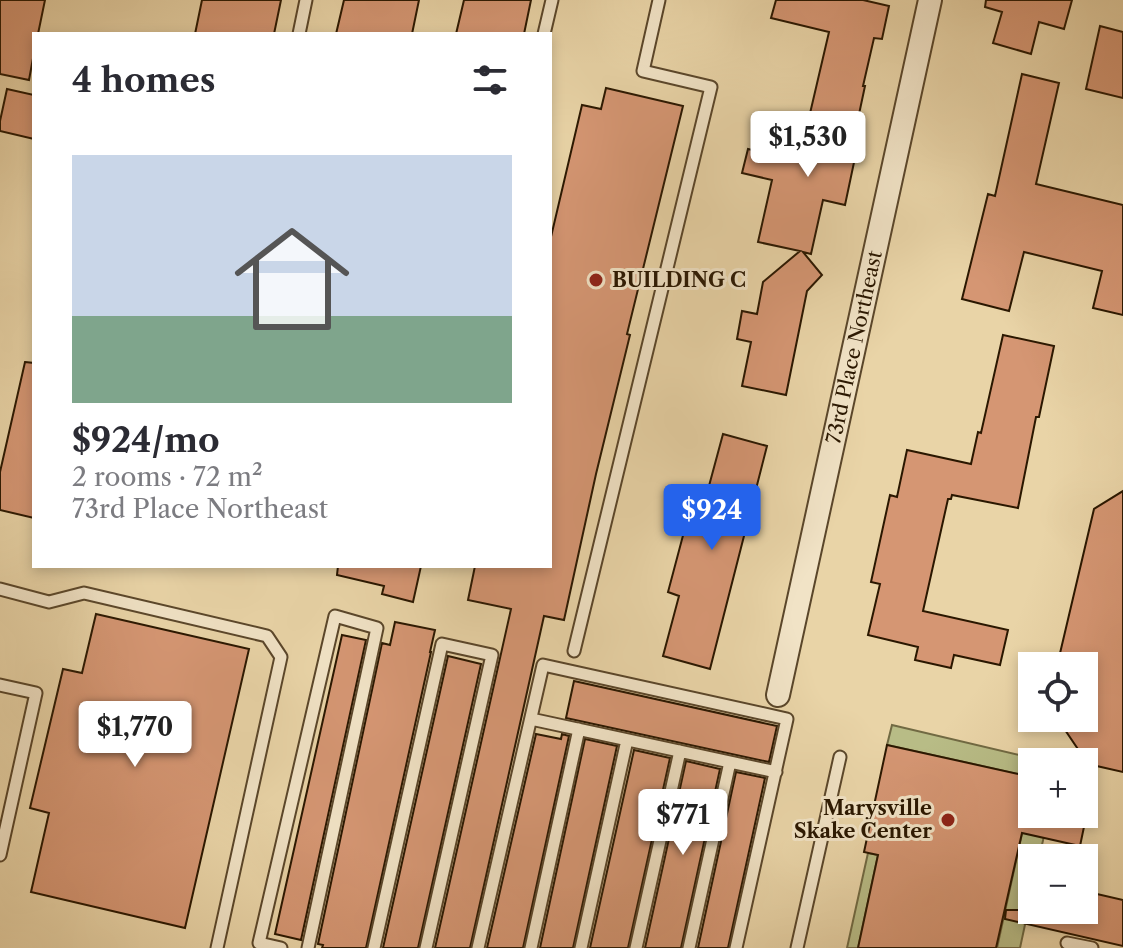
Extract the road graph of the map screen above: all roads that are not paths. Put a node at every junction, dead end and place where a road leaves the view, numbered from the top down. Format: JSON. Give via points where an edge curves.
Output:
{"nodes":[{"id":1,"x":306,"y":0,"type":"edge"},
{"id":2,"x":552,"y":0,"type":"edge"},
{"id":3,"x":659,"y":0,"type":"edge"},
{"id":4,"x":930,"y":0,"type":"edge"},
{"id":5,"x":299,"y":32,"type":"edge"},
{"id":6,"x":544,"y":32,"type":"edge"},
{"id":7,"x":0,"y":589,"type":"edge"},
{"id":8,"x":574,"y":651,"type":"dead end"},
{"id":9,"x":0,"y":685,"type":"edge"},
{"id":10,"x":778,"y":695,"type":"dead end"},
{"id":11,"x":531,"y":719,"type":"junction"},
{"id":12,"x":579,"y":729,"type":"junction"},
{"id":13,"x":627,"y":740,"type":"junction"},
{"id":14,"x":680,"y":751,"type":"junction"},
{"id":15,"x":840,"y":757,"type":"dead end"},
{"id":16,"x":730,"y":762,"type":"junction"},
{"id":17,"x":776,"y":772,"type":"junction"},
{"id":18,"x":0,"y":855,"type":"edge"},
{"id":19,"x":1067,"y":943,"type":"dead end"},
{"id":20,"x":217,"y":948,"type":"edge"},
{"id":21,"x":281,"y":948,"type":"edge"},
{"id":22,"x":308,"y":948,"type":"edge"},
{"id":23,"x":374,"y":948,"type":"edge"},
{"id":24,"x":426,"y":948,"type":"edge"},
{"id":25,"x":478,"y":948,"type":"edge"},
{"id":26,"x":531,"y":948,"type":"edge"},
{"id":27,"x":581,"y":948,"type":"edge"},
{"id":28,"x":636,"y":948,"type":"edge"},
{"id":29,"x":689,"y":948,"type":"edge"},
{"id":30,"x":736,"y":948,"type":"edge"},
{"id":31,"x":797,"y":948,"type":"edge"},
{"id":32,"x":1092,"y":948,"type":"edge"}],
"edges":[{"from":1,"to":5,"type":"lane"},
{"from":2,"to":6,"type":"lane"},
{"from":3,"to":8,"type":"lane","via":[[643,71],[711,87]]},
{"from":4,"to":10,"type":"street","name":"73rd Place Northeast"},
{"from":7,"to":20,"type":"lane","via":[[49,602],[84,593],[267,636],[281,657]]},
{"from":9,"to":18,"type":"lane","via":[[36,693]]},
{"from":11,"to":12,"type":"lane"},
{"from":11,"to":17,"type":"lane","via":[[543,665],[574,671],[787,719]]},
{"from":11,"to":25,"type":"lane"},
{"from":12,"to":13,"type":"lane"},
{"from":12,"to":26,"type":"lane"},
{"from":13,"to":14,"type":"lane"},
{"from":13,"to":27,"type":"lane"},
{"from":14,"to":16,"type":"lane"},
{"from":14,"to":28,"type":"lane"},
{"from":15,"to":31,"type":"lane"},
{"from":16,"to":17,"type":"lane"},
{"from":16,"to":29,"type":"lane"},
{"from":17,"to":30,"type":"lane"},
{"from":19,"to":32,"type":"lane"},
{"from":21,"to":22,"type":"lane","via":[[259,943],[335,616],[377,628]]},
{"from":23,"to":24,"type":"lane","via":[[442,644],[492,655]]}]}
